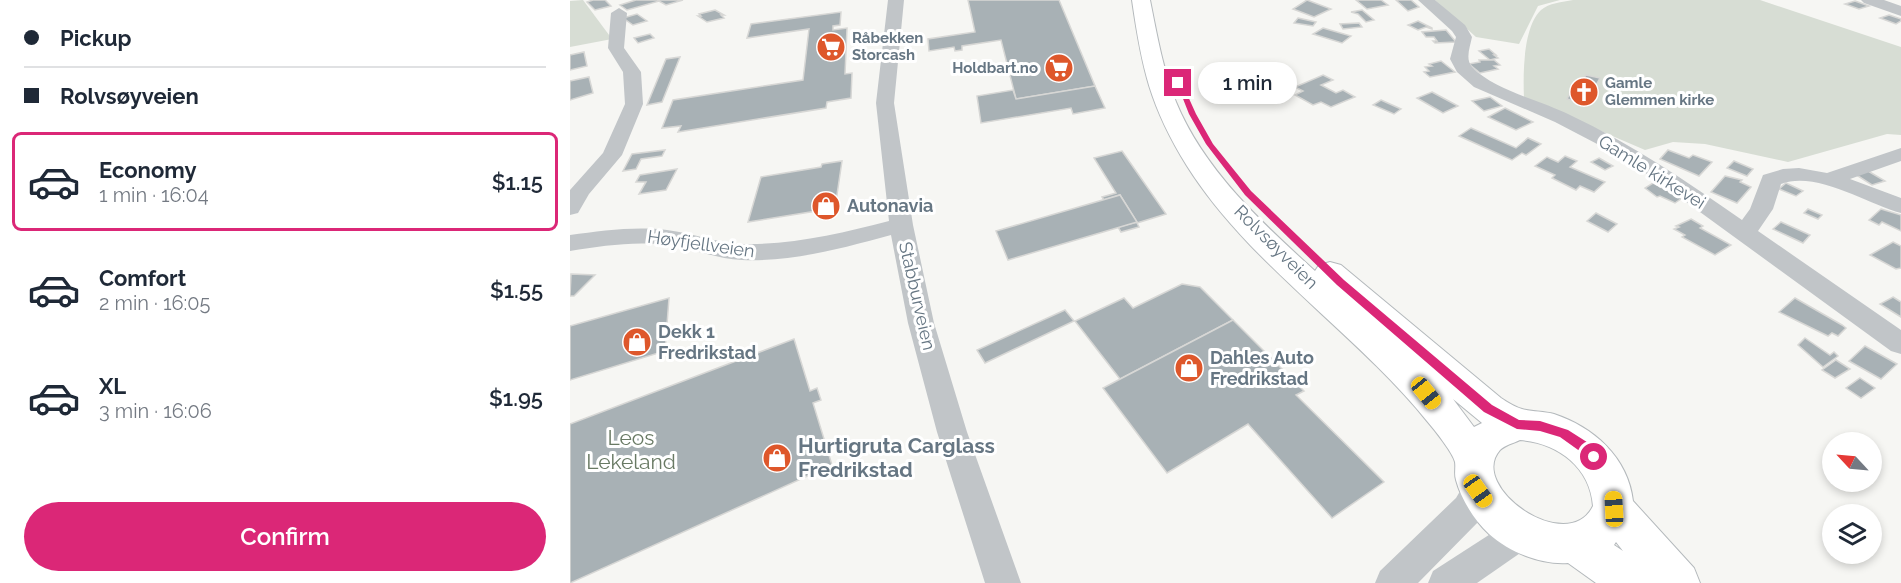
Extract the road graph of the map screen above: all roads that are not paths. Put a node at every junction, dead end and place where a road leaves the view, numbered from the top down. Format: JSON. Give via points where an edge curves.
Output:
{"nodes":[{"id":1,"x":896,"y":0,"type":"edge"},
{"id":2,"x":1142,"y":0,"type":"edge"},
{"id":3,"x":1158,"y":0,"type":"edge"},
{"id":4,"x":1426,"y":0,"type":"edge"},
{"id":5,"x":1869,"y":0,"type":"edge"},
{"id":6,"x":1901,"y":11,"type":"edge"},
{"id":7,"x":619,"y":13,"type":"dead end"},
{"id":8,"x":1901,"y":154,"type":"edge"},
{"id":9,"x":1828,"y":180,"type":"junction"},
{"id":10,"x":572,"y":200,"type":"edge"},
{"id":11,"x":1901,"y":206,"type":"edge"},
{"id":12,"x":901,"y":225,"type":"junction"},
{"id":13,"x":1742,"y":231,"type":"junction"},
{"id":14,"x":570,"y":242,"type":"edge"},
{"id":15,"x":1901,"y":344,"type":"edge"},
{"id":16,"x":1517,"y":424,"type":"junction"},
{"id":17,"x":1476,"y":473,"type":"junction"},
{"id":18,"x":1614,"y":509,"type":"junction"},
{"id":19,"x":1521,"y":533,"type":"junction"},
{"id":20,"x":1575,"y":543,"type":"junction"},
{"id":21,"x":1003,"y":583,"type":"edge"},
{"id":22,"x":1393,"y":583,"type":"edge"},
{"id":23,"x":1446,"y":583,"type":"edge"},
{"id":24,"x":1629,"y":583,"type":"edge"},
{"id":25,"x":1678,"y":583,"type":"edge"}],
"edges":[{"from":1,"to":12,"type":"street","name":"Stabburveien","via":[[885,103]]},
{"from":2,"to":17,"type":"main road","name":"Rolvsøyveien","via":[[1158,85],[1172,119],[1209,176],[1259,234],[1414,379],[1462,437]]},
{"from":3,"to":16,"type":"main road","name":"Rolvsøyveien","via":[[1178,83],[1192,114],[1248,193],[1341,283],[1488,409]]},
{"from":4,"to":13,"type":"street","name":"Gamle kirkevei","via":[[1459,28],[1464,37],[1459,59],[1479,83],[1562,118],[1631,154]]},
{"from":5,"to":6,"type":"street"},
{"from":7,"to":10,"type":"street","via":[[616,48],[632,72],[634,104],[612,156]]},
{"from":8,"to":9,"type":"street"},
{"from":9,"to":11,"type":"street"},
{"from":9,"to":13,"type":"street","via":[[1779,175],[1771,180],[1761,213]]},
{"from":12,"to":14,"type":"street","name":"Høyfjellveien","via":[[827,244],[768,252],[739,252],[638,235]]},
{"from":12,"to":21,"type":"street","name":"Stabburveien","via":[[921,323]]},
{"from":13,"to":15,"type":"street","name":"Gamle kirkevei"},
{"from":16,"to":17,"type":"main road","via":[[1497,429],[1482,440]]},
{"from":16,"to":18,"type":"main road","via":[[1556,431],[1586,448],[1603,467],[1613,488]]},
{"from":17,"to":19,"type":"main road","via":[[1495,514]]},
{"from":17,"to":22,"type":"street","via":[[1467,509]]},
{"from":18,"to":20,"type":"main road","via":[[1601,531]]},
{"from":18,"to":25,"type":"main road"},
{"from":19,"to":20,"type":"main road","via":[[1548,542]]},
{"from":19,"to":23,"type":"street"},
{"from":20,"to":24,"type":"main road"}]}
